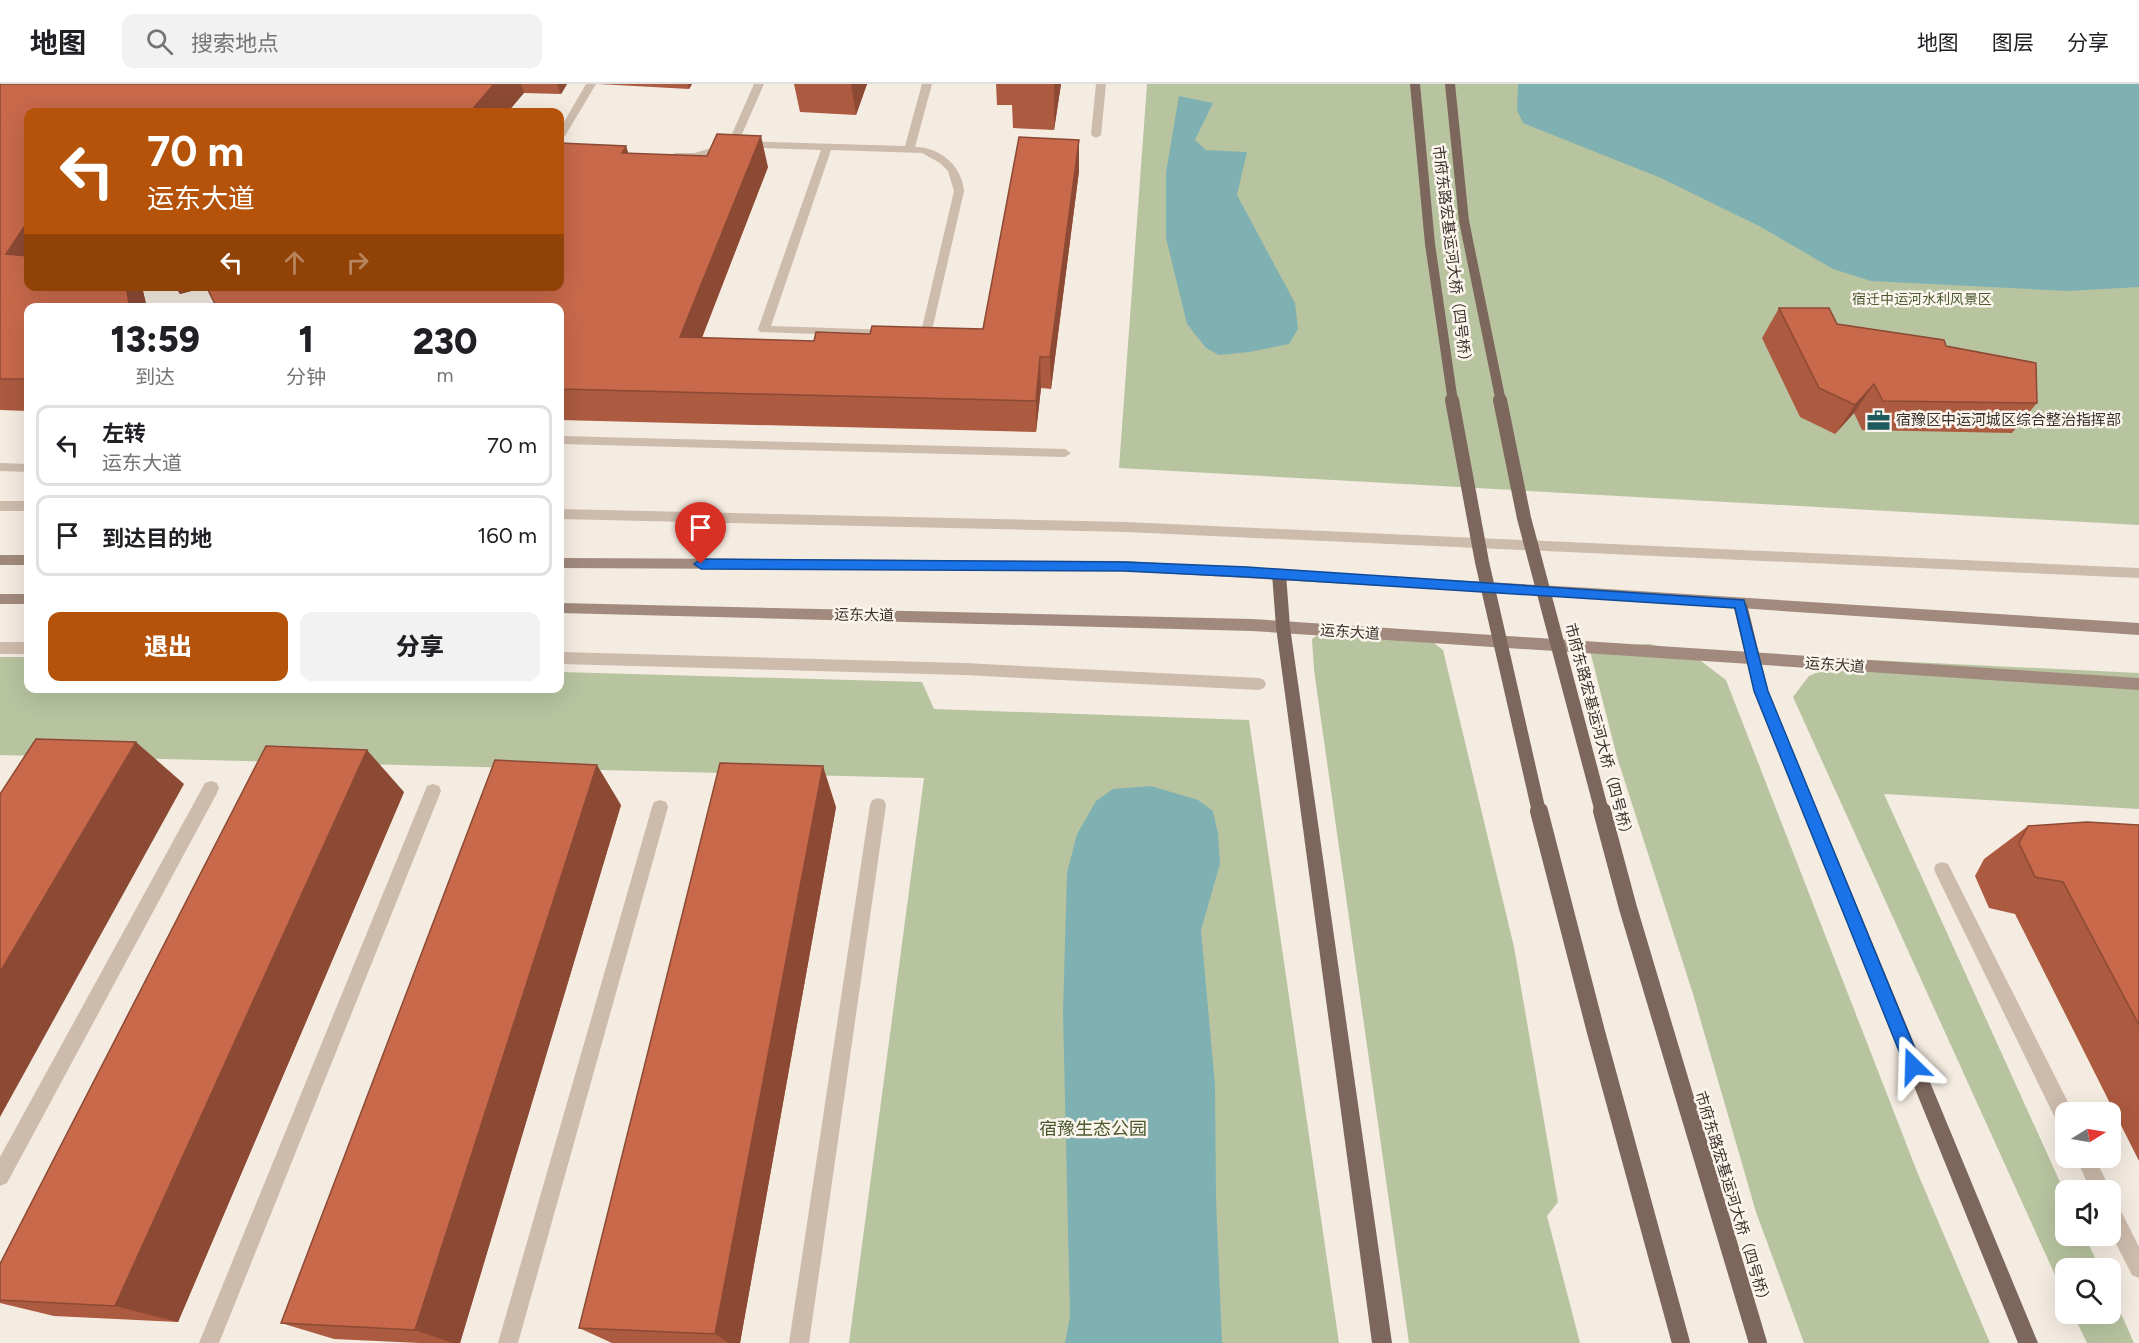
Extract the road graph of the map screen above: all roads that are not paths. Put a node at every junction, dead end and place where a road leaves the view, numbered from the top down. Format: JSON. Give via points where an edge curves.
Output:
{"nodes":[{"id":1,"x":591,"y":84,"type":"edge"},
{"id":2,"x":759,"y":84,"type":"edge"},
{"id":3,"x":927,"y":84,"type":"edge"},
{"id":4,"x":1101,"y":84,"type":"edge"},
{"id":5,"x":1415,"y":84,"type":"edge"},
{"id":6,"x":1450,"y":84,"type":"edge"},
{"id":7,"x":564,"y":129,"type":"edge"},
{"id":8,"x":1096,"y":135,"type":"dead end"},
{"id":9,"x":733,"y":144,"type":"junction"},
{"id":10,"x":826,"y":147,"type":"junction"},
{"id":11,"x":909,"y":149,"type":"junction"},
{"id":12,"x":658,"y":156,"type":"edge"},
{"id":13,"x":564,"y":440,"type":"edge"},
{"id":14,"x":1065,"y":453,"type":"dead end"},
{"id":15,"x":0,"y":467,"type":"edge"},
{"id":16,"x":24,"y":468,"type":"edge"},
{"id":17,"x":0,"y":506,"type":"edge"},
{"id":18,"x":24,"y":506,"type":"edge"},
{"id":19,"x":564,"y":514,"type":"edge"},
{"id":20,"x":0,"y":560,"type":"edge"},
{"id":21,"x":24,"y":560,"type":"edge"},
{"id":22,"x":564,"y":563,"type":"edge"},
{"id":23,"x":2139,"y":573,"type":"edge"},
{"id":24,"x":1278,"y":574,"type":"junction"},
{"id":25,"x":0,"y":599,"type":"edge"},
{"id":26,"x":24,"y":599,"type":"edge"},
{"id":27,"x":1740,"y":604,"type":"junction"},
{"id":28,"x":564,"y":608,"type":"edge"},
{"id":29,"x":1283,"y":627,"type":"junction"},
{"id":30,"x":2139,"y":629,"type":"edge"},
{"id":31,"x":0,"y":648,"type":"edge"},
{"id":32,"x":24,"y":648,"type":"edge"},
{"id":33,"x":564,"y":658,"type":"edge"},
{"id":34,"x":1753,"y":660,"type":"junction"},
{"id":35,"x":1259,"y":684,"type":"dead end"},
{"id":36,"x":2139,"y":684,"type":"edge"},
{"id":37,"x":211,"y":788,"type":"dead end"},
{"id":38,"x":433,"y":791,"type":"dead end"},
{"id":39,"x":878,"y":805,"type":"dead end"},
{"id":40,"x":660,"y":807,"type":"dead end"},
{"id":41,"x":1942,"y":869,"type":"dead end"},
{"id":42,"x":2058,"y":1102,"type":"edge"},
{"id":43,"x":0,"y":1176,"type":"edge"},
{"id":44,"x":2121,"y":1232,"type":"edge"},
{"id":45,"x":2139,"y":1268,"type":"edge"},
{"id":46,"x":209,"y":1343,"type":"edge"},
{"id":47,"x":508,"y":1343,"type":"edge"},
{"id":48,"x":799,"y":1343,"type":"edge"},
{"id":49,"x":1382,"y":1343,"type":"edge"},
{"id":50,"x":1681,"y":1343,"type":"edge"},
{"id":51,"x":1758,"y":1343,"type":"edge"},
{"id":52,"x":2028,"y":1343,"type":"edge"}],
"edges":[{"from":1,"to":7,"type":"lane"},
{"from":2,"to":9,"type":"lane"},
{"from":3,"to":11,"type":"lane"},
{"from":4,"to":8,"type":"lane"},
{"from":5,"to":50,"type":"main road","name":"市府东路宏基运河大桥（四号桥）","bridge":true,"via":[[1439,324],[1501,655],[1595,1029]]},
{"from":6,"to":51,"type":"main road","name":"市府东路宏基运河大桥（四号桥）","bridge":true,"via":[[1464,221],[1524,518],[1628,908]]},
{"from":9,"to":10,"type":"lane"},
{"from":9,"to":12,"type":"lane","via":[[696,156]]},
{"from":10,"to":11,"type":"lane"},
{"from":10,"to":11,"type":"lane","via":[[764,328],[926,336],[959,179],[942,159],[924,150]]},
{"from":13,"to":14,"type":"lane"},
{"from":15,"to":16,"type":"lane"},
{"from":17,"to":18,"type":"lane"},
{"from":19,"to":23,"type":"lane","via":[[1126,526]]},
{"from":20,"to":21,"type":"main road"},
{"from":22,"to":24,"type":"main road","via":[[1124,566]]},
{"from":24,"to":27,"type":"main road"},
{"from":24,"to":29,"type":"main road"},
{"from":25,"to":26,"type":"main road"},
{"from":27,"to":30,"type":"main road"},
{"from":27,"to":34,"type":"main road"},
{"from":28,"to":29,"type":"main road","name":"运东大道"},
{"from":29,"to":34,"type":"main road","name":"运东大道"},
{"from":29,"to":49,"type":"main road"},
{"from":31,"to":32,"type":"lane"},
{"from":33,"to":35,"type":"lane","via":[[952,669]]},
{"from":34,"to":36,"type":"main road","name":"运东大道"},
{"from":34,"to":52,"type":"main road","via":[[1761,691]]},
{"from":37,"to":43,"type":"lane"},
{"from":38,"to":46,"type":"lane"},
{"from":39,"to":48,"type":"lane"},
{"from":40,"to":47,"type":"lane"},
{"from":41,"to":42,"type":"lane"},
{"from":44,"to":45,"type":"lane"}]}
